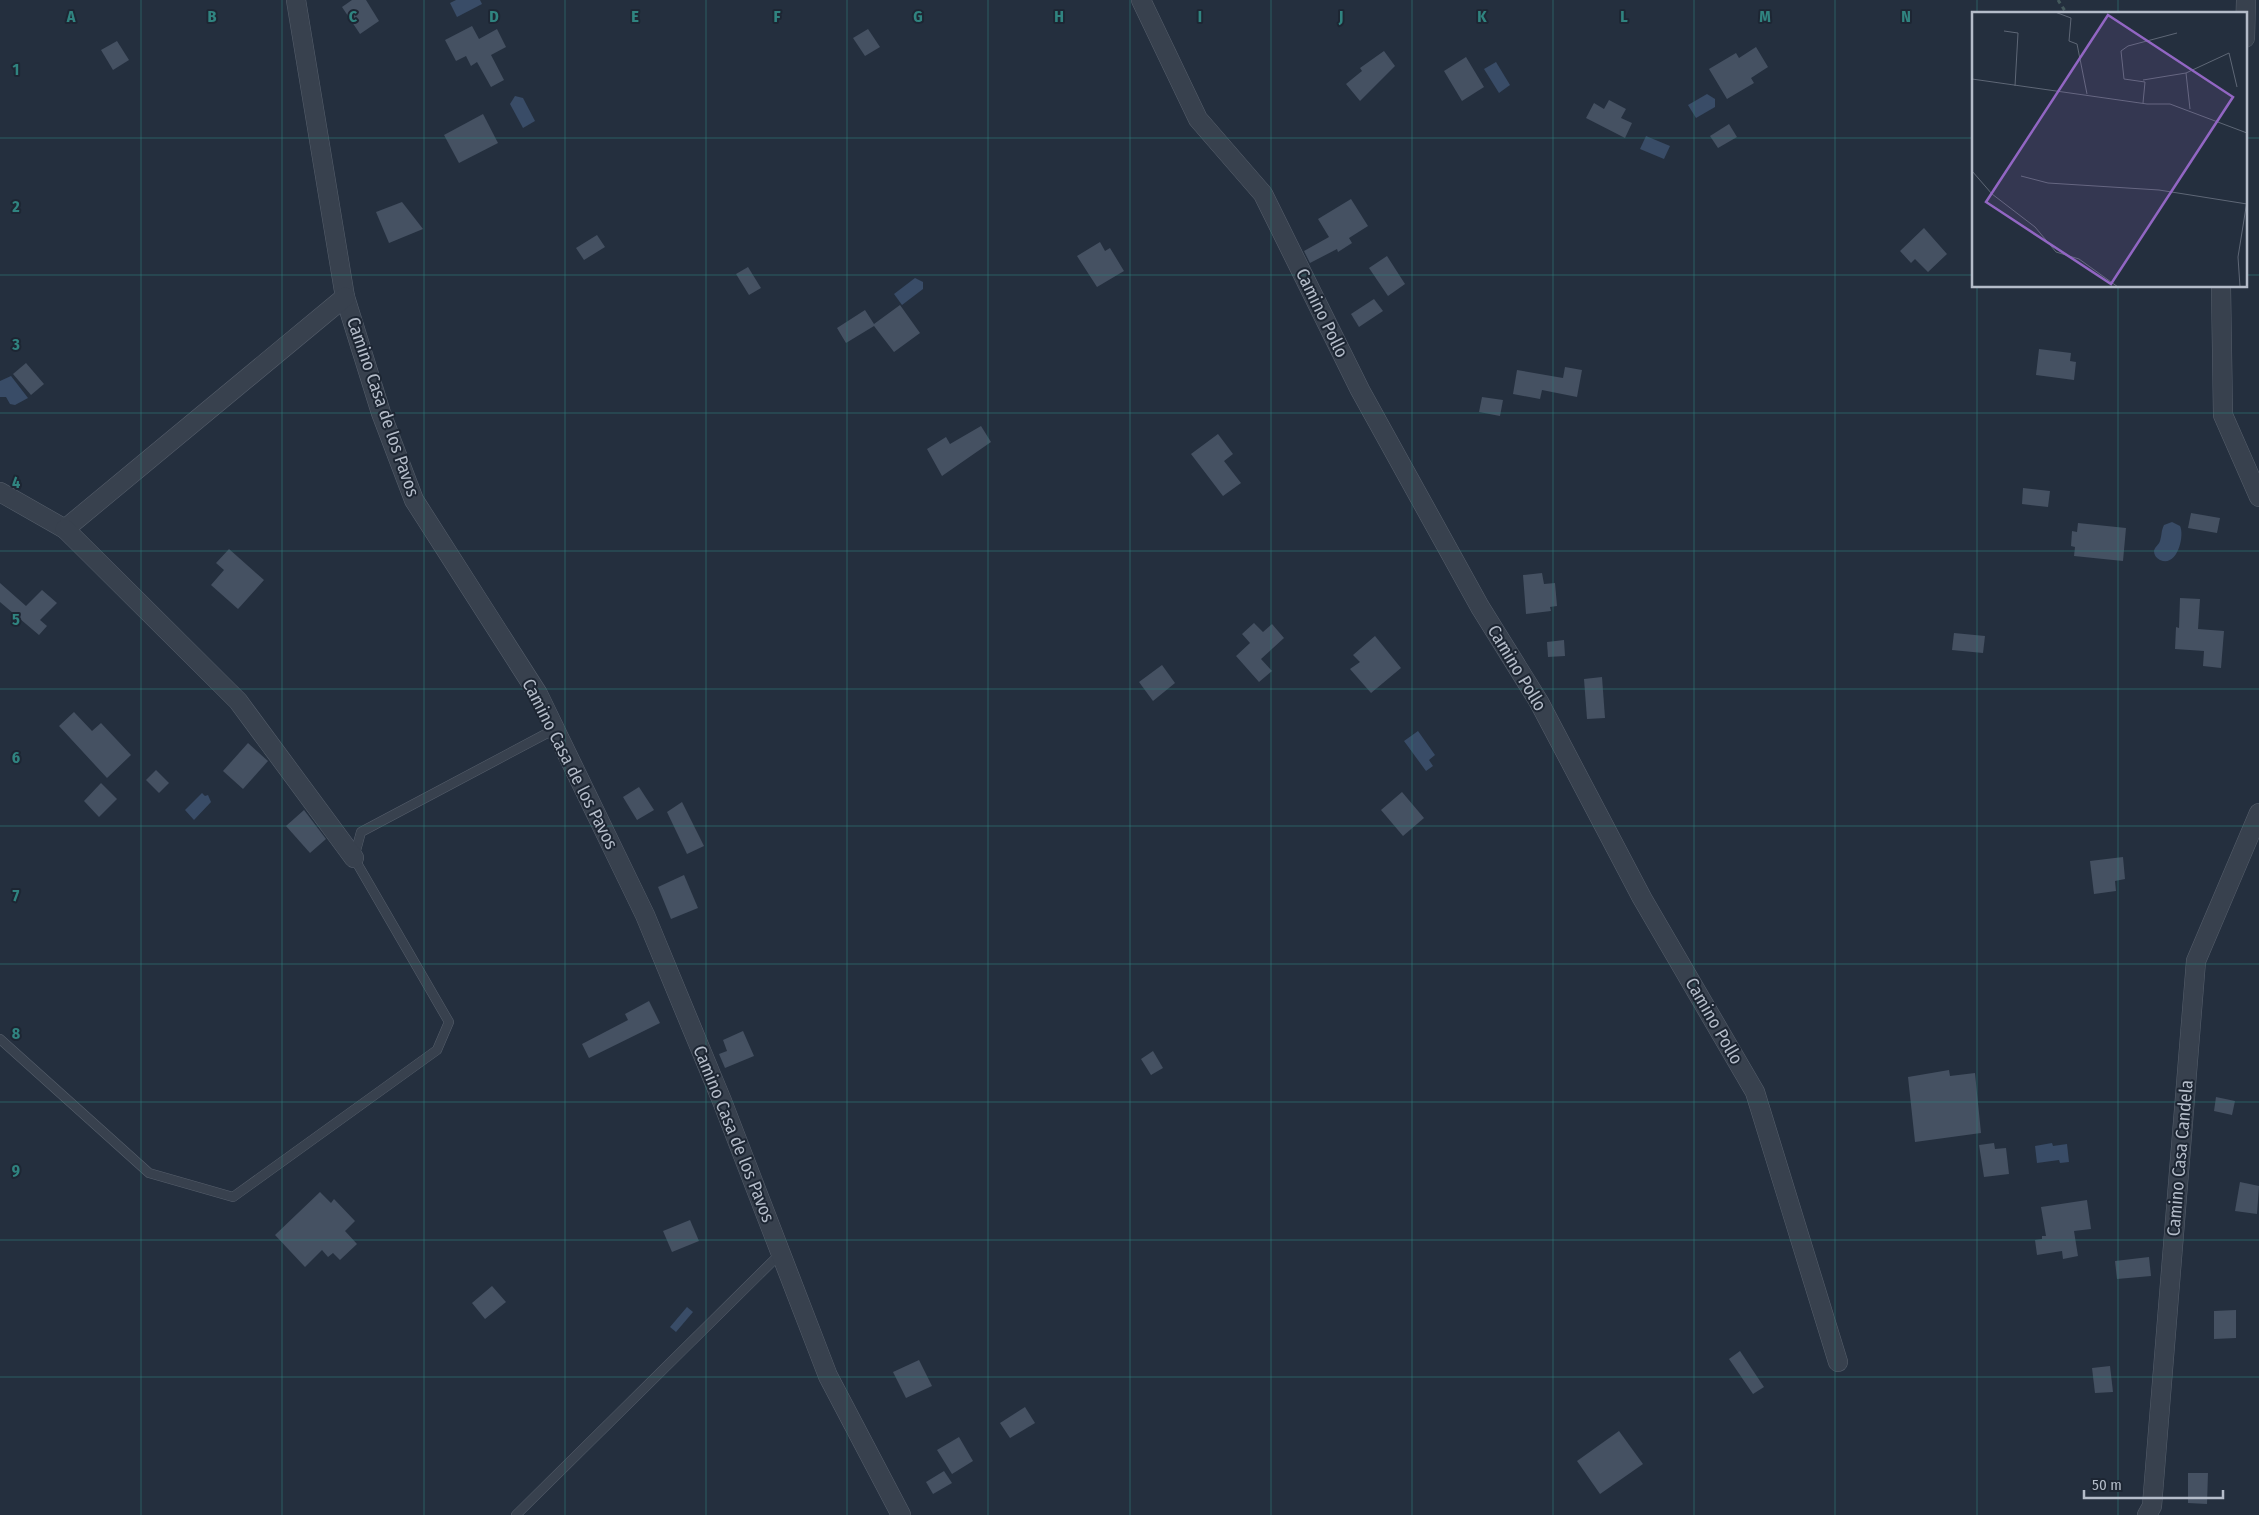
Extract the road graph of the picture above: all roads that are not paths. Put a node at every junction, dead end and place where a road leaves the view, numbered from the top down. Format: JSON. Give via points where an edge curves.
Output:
{"nodes":[{"id":1,"x":296,"y":0,"type":"edge"},
{"id":2,"x":1141,"y":0,"type":"edge"},
{"id":3,"x":2221,"y":288,"type":"edge"},
{"id":4,"x":345,"y":297,"type":"junction"},
{"id":5,"x":0,"y":492,"type":"edge"},
{"id":6,"x":2259,"y":496,"type":"edge"},
{"id":7,"x":65,"y":529,"type":"junction"},
{"id":8,"x":555,"y":729,"type":"junction"},
{"id":9,"x":2259,"y":813,"type":"edge"},
{"id":10,"x":354,"y":858,"type":"junction"},
{"id":11,"x":0,"y":1039,"type":"edge"},
{"id":12,"x":781,"y":1253,"type":"junction"},
{"id":13,"x":1838,"y":1362,"type":"dead end"},
{"id":14,"x":516,"y":1515,"type":"edge"},
{"id":15,"x":901,"y":1515,"type":"edge"},
{"id":16,"x":2147,"y":1515,"type":"edge"}],
"edges":[{"from":1,"to":4,"type":"street","name":"Camino Casa de los Pavos"},
{"from":2,"to":13,"type":"street","name":"Camino Pollo","via":[[1198,119],[1263,194],[1360,390],[1480,607],[1538,702],[1642,898],[1755,1092]]},
{"from":3,"to":6,"type":"street","via":[[2223,415]]},
{"from":4,"to":7,"type":"street"},
{"from":4,"to":8,"type":"street","name":"Camino Casa de los Pavos","via":[[381,413],[414,500],[538,694]]},
{"from":5,"to":7,"type":"street"},
{"from":7,"to":10,"type":"street","via":[[238,701]]},
{"from":8,"to":10,"type":"lane","via":[[361,832]]},
{"from":8,"to":12,"type":"street","name":"Camino Casa de los Pavos","via":[[645,915]]},
{"from":9,"to":16,"type":"street","name":"Camino Casa Candela","via":[[2196,961],[2152,1506]]},
{"from":10,"to":11,"type":"lane","via":[[449,1022],[437,1050],[233,1197],[150,1173]]},
{"from":12,"to":14,"type":"lane"},
{"from":12,"to":15,"type":"street","name":"Camino Casa de los Pavos","via":[[828,1376]]}]}
